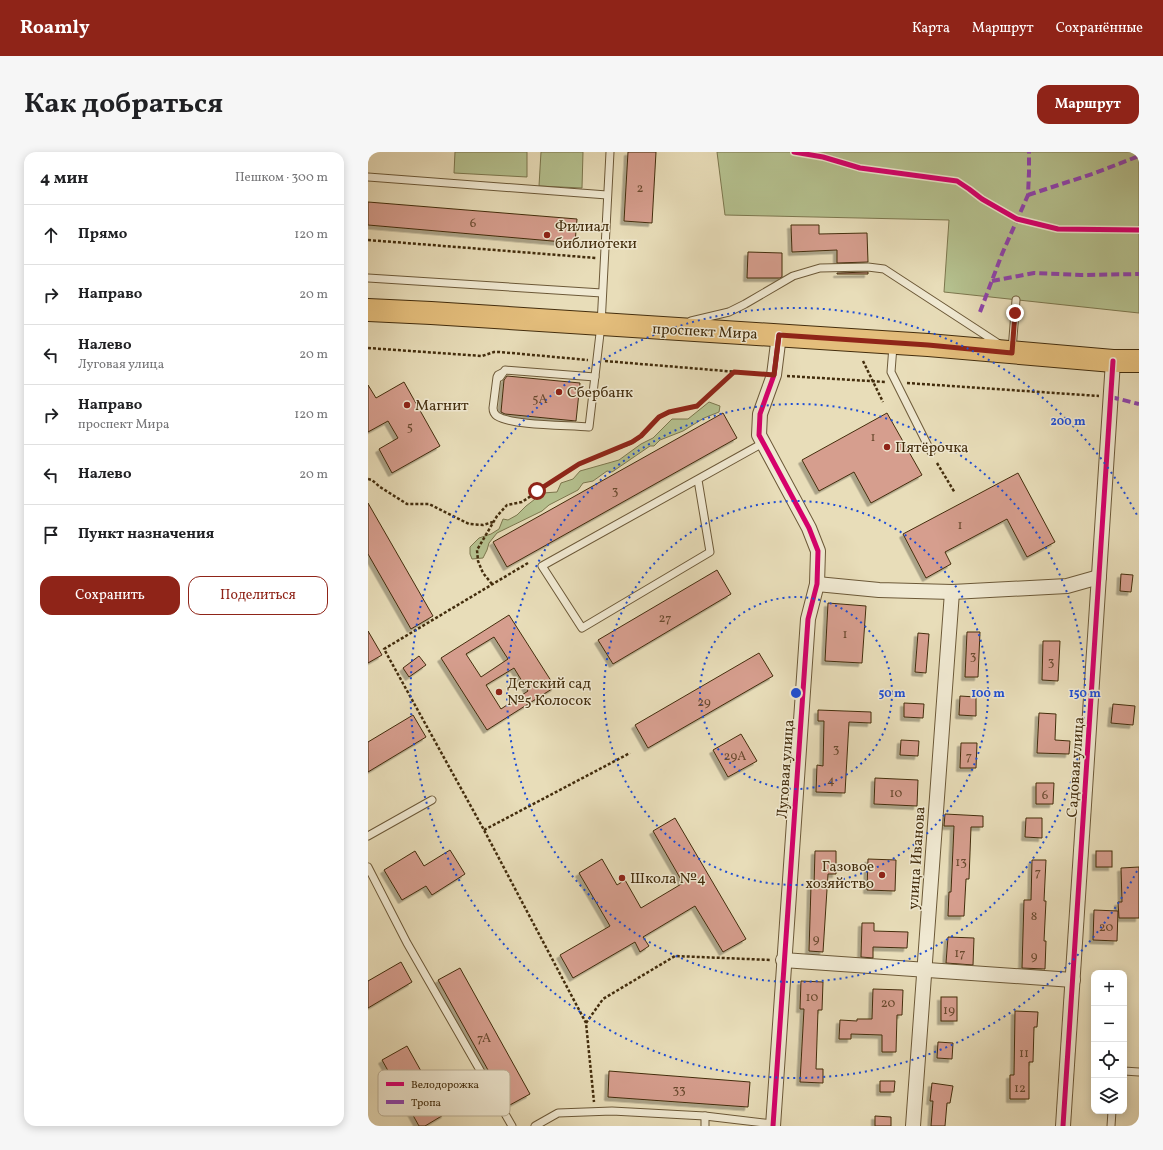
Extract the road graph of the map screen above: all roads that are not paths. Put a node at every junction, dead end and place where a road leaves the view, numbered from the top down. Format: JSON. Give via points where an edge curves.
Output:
{"nodes":[{"id":1,"x":610,"y":152,"type":"edge"},
{"id":2,"x":368,"y":177,"type":"edge"},
{"id":3,"x":607,"y":195,"type":"junction"},
{"id":4,"x":368,"y":278,"type":"edge"},
{"id":5,"x":602,"y":293,"type":"junction"},
{"id":6,"x":1016,"y":300,"type":"dead end"},
{"id":7,"x":368,"y":310,"type":"edge"},
{"id":8,"x":601,"y":324,"type":"junction"},
{"id":9,"x":664,"y":328,"type":"junction"},
{"id":10,"x":779,"y":335,"type":"junction"},
{"id":11,"x":893,"y":343,"type":"junction"},
{"id":12,"x":1012,"y":353,"type":"junction"},
{"id":13,"x":1113,"y":361,"type":"junction"},
{"id":14,"x":1139,"y":361,"type":"edge"},
{"id":15,"x":1139,"y":367,"type":"edge"},
{"id":16,"x":595,"y":377,"type":"junction"},
{"id":17,"x":763,"y":443,"type":"junction"},
{"id":18,"x":931,"y":452,"type":"dead end"},
{"id":19,"x":698,"y":480,"type":"junction"},
{"id":20,"x":1099,"y":577,"type":"junction"},
{"id":21,"x":817,"y":584,"type":"junction"},
{"id":22,"x":952,"y":592,"type":"junction"},
{"id":23,"x":432,"y":800,"type":"dead end"},
{"id":24,"x":368,"y":836,"type":"edge"},
{"id":25,"x":368,"y":867,"type":"edge"},
{"id":26,"x":783,"y":960,"type":"junction"},
{"id":27,"x":925,"y":969,"type":"junction"},
{"id":28,"x":1073,"y":980,"type":"junction"},
{"id":29,"x":480,"y":1070,"type":"edge"},
{"id":30,"x":1127,"y":1072,"type":"edge"},
{"id":31,"x":1139,"y":1072,"type":"edge"},
{"id":32,"x":1112,"y":1114,"type":"edge"},
{"id":33,"x":506,"y":1116,"type":"edge"},
{"id":34,"x":705,"y":1116,"type":"junction"},
{"id":35,"x":773,"y":1125,"type":"edge"},
{"id":36,"x":512,"y":1126,"type":"edge"},
{"id":37,"x":535,"y":1126,"type":"edge"},
{"id":38,"x":705,"y":1126,"type":"edge"},
{"id":39,"x":913,"y":1126,"type":"edge"},
{"id":40,"x":1063,"y":1126,"type":"edge"},
{"id":41,"x":1111,"y":1126,"type":"edge"}],
"edges":[{"from":1,"to":3,"type":"lane"},
{"from":2,"to":3,"type":"lane"},
{"from":3,"to":5,"type":"lane"},
{"from":4,"to":5,"type":"lane"},
{"from":5,"to":8,"type":"lane"},
{"from":6,"to":12,"type":"lane"},
{"from":7,"to":8,"type":"main road","name":"проспект Мира"},
{"from":8,"to":9,"type":"main road","name":"проспект Мира"},
{"from":8,"to":16,"type":"lane"},
{"from":9,"to":10,"type":"main road","name":"проспект Мира"},
{"from":9,"to":12,"type":"lane","via":[[729,312],[793,276],[820,268],[868,267],[884,269]]},
{"from":10,"to":11,"type":"main road","name":"проспект Мира"},
{"from":10,"to":17,"type":"street","name":"Луговая улица","via":[[774,375],[760,414],[759,435]]},
{"from":11,"to":12,"type":"main road","name":"проспект Мира"},
{"from":11,"to":18,"type":"lane","via":[[891,372]]},
{"from":12,"to":13,"type":"main road","name":"проспект Мира"},
{"from":13,"to":14,"type":"main road"},
{"from":13,"to":15,"type":"main road"},
{"from":13,"to":20,"type":"street","name":"Садовая улица"},
{"from":16,"to":16,"type":"lane","via":[[505,370],[500,376],[496,412],[501,417],[517,422],[589,427]]},
{"from":17,"to":19,"type":"lane"},
{"from":17,"to":21,"type":"street","name":"Луговая улица","via":[[809,528],[818,551]]},
{"from":19,"to":19,"type":"lane","via":[[542,566],[582,628],[710,552]]},
{"from":20,"to":22,"type":"street","via":[[1067,586]]},
{"from":20,"to":28,"type":"street","name":"Садовая улица"},
{"from":21,"to":22,"type":"street","via":[[879,590]]},
{"from":21,"to":26,"type":"street","name":"Луговая улица","via":[[808,619]]},
{"from":22,"to":27,"type":"street","name":"улица Иванова"},
{"from":23,"to":24,"type":"lane"},
{"from":25,"to":29,"type":"lane","via":[[407,943]]},
{"from":26,"to":27,"type":"street"},
{"from":26,"to":35,"type":"street","name":"Луговая улица"},
{"from":27,"to":28,"type":"street"},
{"from":27,"to":39,"type":"street","name":"улица Иванова"},
{"from":28,"to":40,"type":"street","name":"Садовая улица"},
{"from":30,"to":31,"type":"lane"},
{"from":32,"to":41,"type":"lane"},
{"from":33,"to":36,"type":"lane"},
{"from":34,"to":35,"type":"lane"},
{"from":34,"to":37,"type":"lane","via":[[612,1111],[558,1113]]},
{"from":34,"to":38,"type":"lane"}]}
